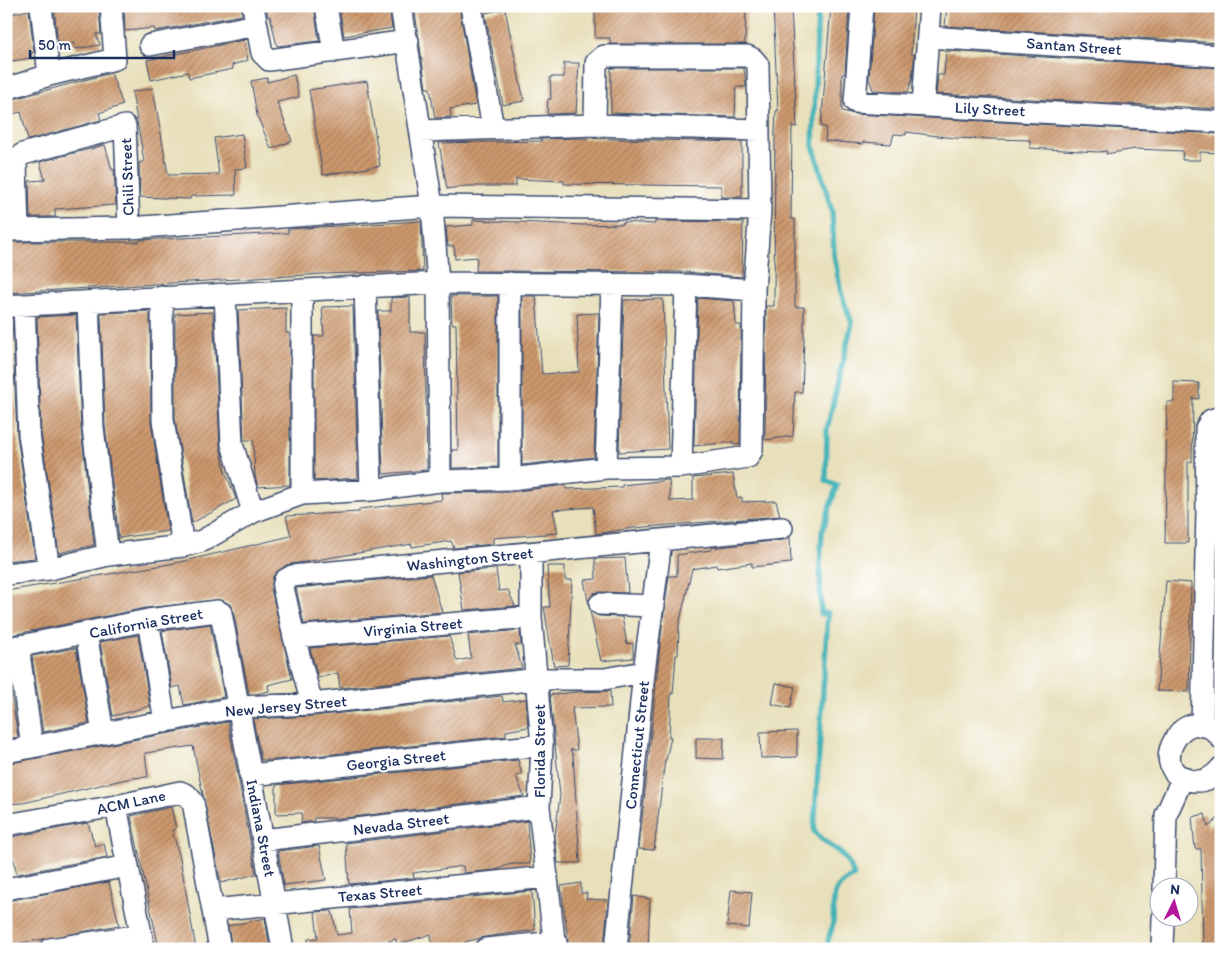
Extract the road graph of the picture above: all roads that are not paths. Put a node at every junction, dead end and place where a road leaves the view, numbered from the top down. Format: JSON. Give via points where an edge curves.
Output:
{"nodes":[{"id":1,"x":41,"y":6,"type":"edge"},
{"id":2,"x":110,"y":6,"type":"edge"},
{"id":3,"x":326,"y":6,"type":"edge"},
{"id":4,"x":401,"y":6,"type":"edge"},
{"id":5,"x":471,"y":6,"type":"edge"},
{"id":6,"x":862,"y":6,"type":"edge"},
{"id":7,"x":930,"y":6,"type":"edge"},
{"id":8,"x":255,"y":16,"type":"edge"},
{"id":9,"x":928,"y":37,"type":"junction"},
{"id":10,"x":408,"y":42,"type":"junction"},
{"id":11,"x":150,"y":45,"type":"dead end"},
{"id":12,"x":334,"y":52,"type":"junction"},
{"id":13,"x":1221,"y":56,"type":"edge"},
{"id":14,"x":48,"y":75,"type":"junction"},
{"id":15,"x":6,"y":89,"type":"edge"},
{"id":16,"x":923,"y":105,"type":"junction"},
{"id":17,"x":1221,"y":122,"type":"edge"},
{"id":18,"x":595,"y":125,"type":"junction"},
{"id":19,"x":493,"y":128,"type":"junction"},
{"id":20,"x":758,"y":130,"type":"junction"},
{"id":21,"x":421,"y":132,"type":"junction"},
{"id":22,"x":432,"y":206,"type":"junction"},
{"id":23,"x":760,"y":210,"type":"junction"},
{"id":24,"x":129,"y":228,"type":"junction"},
{"id":25,"x":12,"y":230,"type":"edge"},
{"id":26,"x":438,"y":283,"type":"junction"},
{"id":27,"x":510,"y":283,"type":"junction"},
{"id":28,"x":612,"y":284,"type":"junction"},
{"id":29,"x":686,"y":285,"type":"junction"},
{"id":30,"x":365,"y":286,"type":"junction"},
{"id":31,"x":302,"y":290,"type":"junction"},
{"id":32,"x":754,"y":290,"type":"junction"},
{"id":33,"x":225,"y":295,"type":"junction"},
{"id":34,"x":162,"y":297,"type":"junction"},
{"id":35,"x":88,"y":303,"type":"junction"},
{"id":36,"x":15,"y":306,"type":"edge"},
{"id":37,"x":1221,"y":417,"type":"edge"},
{"id":38,"x":681,"y":467,"type":"junction"},
{"id":39,"x":606,"y":468,"type":"junction"},
{"id":40,"x":510,"y":479,"type":"junction"},
{"id":41,"x":440,"y":481,"type":"junction"},
{"id":42,"x":370,"y":490,"type":"junction"},
{"id":43,"x":302,"y":494,"type":"junction"},
{"id":44,"x":252,"y":512,"type":"junction"},
{"id":45,"x":1214,"y":513,"type":"edge"},
{"id":46,"x":782,"y":528,"type":"dead end"},
{"id":47,"x":661,"y":541,"type":"junction"},
{"id":48,"x":183,"y":546,"type":"junction"},
{"id":49,"x":531,"y":553,"type":"junction"},
{"id":50,"x":108,"y":556,"type":"junction"},
{"id":51,"x":49,"y":569,"type":"junction"},
{"id":52,"x":6,"y":574,"type":"edge"},
{"id":53,"x":600,"y":604,"type":"dead end"},
{"id":54,"x":654,"y":606,"type":"junction"},
{"id":55,"x":531,"y":617,"type":"junction"},
{"id":56,"x":148,"y":620,"type":"junction"},
{"id":57,"x":86,"y":633,"type":"junction"},
{"id":58,"x":294,"y":637,"type":"junction"},
{"id":59,"x":12,"y":648,"type":"edge"},
{"id":60,"x":644,"y":672,"type":"junction"},
{"id":61,"x":538,"y":679,"type":"junction"},
{"id":62,"x":312,"y":704,"type":"junction"},
{"id":63,"x":239,"y":708,"type":"junction"},
{"id":64,"x":164,"y":722,"type":"junction"},
{"id":65,"x":1202,"y":726,"type":"junction"},
{"id":66,"x":103,"y":734,"type":"junction"},
{"id":67,"x":1221,"y":738,"type":"edge"},
{"id":68,"x":542,"y":745,"type":"junction"},
{"id":69,"x":32,"y":747,"type":"junction"},
{"id":70,"x":6,"y":752,"type":"edge"},
{"id":71,"x":1221,"y":768,"type":"edge"},
{"id":72,"x":250,"y":775,"type":"junction"},
{"id":73,"x":1183,"y":777,"type":"junction"},
{"id":74,"x":116,"y":806,"type":"junction"},
{"id":75,"x":539,"y":807,"type":"junction"},
{"id":76,"x":6,"y":825,"type":"edge"},
{"id":77,"x":263,"y":840,"type":"junction"},
{"id":78,"x":128,"y":866,"type":"junction"},
{"id":79,"x":547,"y":877,"type":"junction"},
{"id":80,"x":1164,"y":878,"type":"edge"},
{"id":81,"x":6,"y":889,"type":"edge"},
{"id":82,"x":275,"y":903,"type":"junction"},
{"id":83,"x":213,"y":910,"type":"junction"},
{"id":84,"x":1163,"y":928,"type":"edge"},
{"id":85,"x":143,"y":942,"type":"edge"},
{"id":86,"x":556,"y":945,"type":"edge"},
{"id":87,"x":50,"y":949,"type":"edge"},
{"id":88,"x":220,"y":949,"type":"edge"},
{"id":89,"x":283,"y":949,"type":"edge"},
{"id":90,"x":486,"y":949,"type":"edge"},
{"id":91,"x":616,"y":949,"type":"edge"},
{"id":92,"x":1162,"y":949,"type":"edge"}],
"edges":[{"from":1,"to":14,"type":"street"},
{"from":2,"to":14,"type":"street","via":[[114,59]]},
{"from":3,"to":12,"type":"street"},
{"from":4,"to":10,"type":"street"},
{"from":5,"to":19,"type":"street"},
{"from":6,"to":16,"type":"street","name":"Lily Street","via":[[855,102]]},
{"from":7,"to":9,"type":"street"},
{"from":8,"to":11,"type":"street"},
{"from":8,"to":12,"type":"street","via":[[262,54],[269,60]]},
{"from":9,"to":13,"type":"street","name":"Santan Street"},
{"from":9,"to":16,"type":"street"},
{"from":10,"to":12,"type":"street"},
{"from":10,"to":21,"type":"street"},
{"from":14,"to":15,"type":"street"},
{"from":16,"to":17,"type":"street","name":"Lily Street"},
{"from":18,"to":19,"type":"street"},
{"from":18,"to":20,"type":"street"},
{"from":18,"to":20,"type":"street","via":[[596,63],[604,56],[747,56],[758,65]]},
{"from":19,"to":21,"type":"street"},
{"from":20,"to":23,"type":"street"},
{"from":21,"to":22,"type":"street"},
{"from":22,"to":23,"type":"street"},
{"from":22,"to":24,"type":"street"},
{"from":22,"to":26,"type":"street"},
{"from":23,"to":32,"type":"street"},
{"from":24,"to":25,"type":"street"},
{"from":24,"to":25,"type":"street","name":"Chili Street","via":[[126,126],[17,158]]},
{"from":26,"to":27,"type":"street"},
{"from":26,"to":30,"type":"street"},
{"from":26,"to":41,"type":"street"},
{"from":27,"to":28,"type":"street"},
{"from":27,"to":40,"type":"street"},
{"from":28,"to":29,"type":"street"},
{"from":28,"to":39,"type":"street"},
{"from":29,"to":32,"type":"street"},
{"from":29,"to":38,"type":"street"},
{"from":30,"to":31,"type":"street"},
{"from":30,"to":42,"type":"street"},
{"from":31,"to":33,"type":"street"},
{"from":31,"to":43,"type":"street"},
{"from":32,"to":38,"type":"street","via":[[751,454]]},
{"from":33,"to":34,"type":"street"},
{"from":33,"to":44,"type":"street","via":[[232,444]]},
{"from":34,"to":35,"type":"street"},
{"from":34,"to":48,"type":"street","via":[[163,420]]},
{"from":35,"to":36,"type":"street"},
{"from":35,"to":50,"type":"street","via":[[92,427]]},
{"from":36,"to":51,"type":"street","via":[[29,434]]},
{"from":37,"to":45,"type":"street","via":[[1211,420],[1206,428]]},
{"from":38,"to":39,"type":"street"},
{"from":39,"to":40,"type":"street"},
{"from":40,"to":41,"type":"street"},
{"from":41,"to":42,"type":"street"},
{"from":42,"to":43,"type":"street"},
{"from":43,"to":44,"type":"street"},
{"from":44,"to":48,"type":"street","via":[[202,542]]},
{"from":45,"to":65,"type":"street"},
{"from":46,"to":47,"type":"street","name":"Washington Street"},
{"from":47,"to":49,"type":"street","name":"Washington Street"},
{"from":47,"to":54,"type":"street","name":"Connecticut Street"},
{"from":48,"to":50,"type":"street"},
{"from":49,"to":55,"type":"street","name":"Florida Street"},
{"from":49,"to":58,"type":"street","name":"Washington Street","via":[[292,576],[285,580],[284,587]]},
{"from":50,"to":51,"type":"street"},
{"from":51,"to":52,"type":"street"},
{"from":53,"to":54,"type":"street"},
{"from":54,"to":60,"type":"street","name":"Connecticut Street"},
{"from":55,"to":58,"type":"street","name":"Virginia Street"},
{"from":55,"to":61,"type":"street","name":"Florida Street"},
{"from":56,"to":57,"type":"street","name":"California Street"},
{"from":56,"to":63,"type":"street","name":"California Street","via":[[221,613]]},
{"from":56,"to":64,"type":"street"},
{"from":57,"to":59,"type":"street","name":"California Street"},
{"from":57,"to":66,"type":"street"},
{"from":58,"to":62,"type":"street","name":"Washington Street"},
{"from":59,"to":69,"type":"street"},
{"from":60,"to":61,"type":"street","name":"New Jersey Street","via":[[604,679]]},
{"from":60,"to":91,"type":"street","name":"Connecticut Street"},
{"from":61,"to":62,"type":"street","name":"New Jersey Street"},
{"from":61,"to":68,"type":"street","name":"Florida Street"},
{"from":62,"to":63,"type":"street","name":"New Jersey Street"},
{"from":63,"to":64,"type":"street","name":"New Jersey Street"},
{"from":63,"to":72,"type":"street","name":"Indiana Street"},
{"from":64,"to":66,"type":"street","name":"New Jersey Street"},
{"from":65,"to":67,"type":"street","via":[[1210,728]]},
{"from":65,"to":73,"type":"street","via":[[1185,728],[1178,733],[1170,748],[1172,765]]},
{"from":66,"to":69,"type":"street","name":"New Jersey Street"},
{"from":68,"to":72,"type":"street","name":"Georgia Street"},
{"from":68,"to":75,"type":"street","name":"Florida Street"},
{"from":69,"to":70,"type":"street","name":"New Jersey Street"},
{"from":71,"to":73,"type":"street","via":[[1201,781]]},
{"from":72,"to":77,"type":"street","name":"Indiana Street"},
{"from":73,"to":80,"type":"street","via":[[1166,815]]},
{"from":74,"to":76,"type":"street","name":"ACM Lane"},
{"from":74,"to":78,"type":"street"},
{"from":74,"to":83,"type":"street","name":"ACM Lane","via":[[180,792],[187,795],[193,802]]},
{"from":75,"to":77,"type":"street","name":"Nevada Street"},
{"from":75,"to":79,"type":"street","name":"Florida Street"},
{"from":77,"to":82,"type":"street","name":"Indiana Street"},
{"from":78,"to":81,"type":"street"},
{"from":78,"to":85,"type":"street"},
{"from":79,"to":82,"type":"street","name":"Texas Street"},
{"from":79,"to":86,"type":"street","name":"Florida Street"},
{"from":82,"to":83,"type":"street","name":"Texas Street"},
{"from":82,"to":89,"type":"street","name":"Indiana Street"},
{"from":83,"to":88,"type":"street","name":"ACM Lane"},
{"from":84,"to":92,"type":"street"},
{"from":85,"to":87,"type":"street"},
{"from":86,"to":90,"type":"street"}]}
